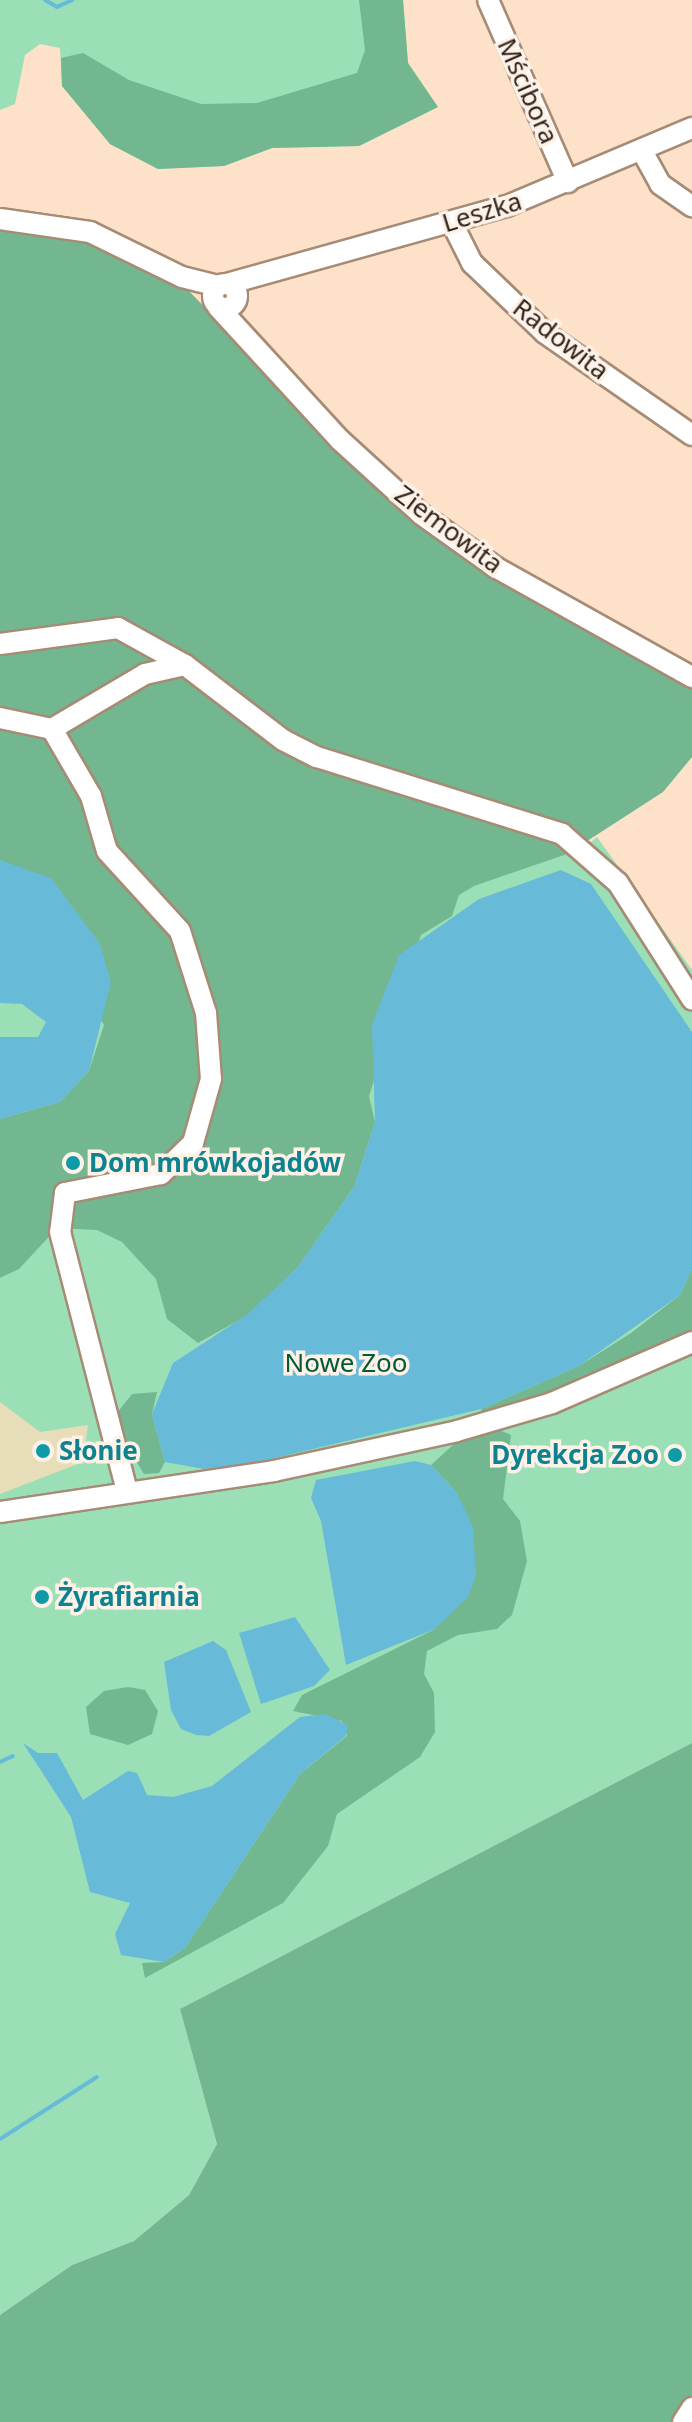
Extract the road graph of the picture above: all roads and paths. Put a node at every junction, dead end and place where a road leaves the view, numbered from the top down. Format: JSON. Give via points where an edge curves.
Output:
{"nodes":[{"id":1,"x":488,"y":0,"type":"edge"},
{"id":2,"x":692,"y":128,"type":"edge"},
{"id":3,"x":642,"y":151,"type":"junction"},
{"id":4,"x":568,"y":182,"type":"junction"},
{"id":5,"x":692,"y":206,"type":"edge"},
{"id":6,"x":0,"y":219,"type":"edge"},
{"id":7,"x":452,"y":223,"type":"junction"},
{"id":8,"x":226,"y":296,"type":"junction"},
{"id":9,"x":692,"y":435,"type":"edge"},
{"id":10,"x":146,"y":637,"type":"junction"},
{"id":11,"x":0,"y":644,"type":"edge"},
{"id":12,"x":185,"y":665,"type":"junction"},
{"id":13,"x":145,"y":674,"type":"junction"},
{"id":14,"x":692,"y":677,"type":"edge"},
{"id":15,"x":0,"y":718,"type":"edge"},
{"id":16,"x":52,"y":729,"type":"junction"},
{"id":17,"x":692,"y":999,"type":"edge"},
{"id":18,"x":692,"y":1342,"type":"edge"},
{"id":19,"x":127,"y":1492,"type":"junction"},
{"id":20,"x":0,"y":1512,"type":"edge"},
{"id":21,"x":692,"y":2408,"type":"edge"},
{"id":22,"x":683,"y":2422,"type":"edge"}],
"edges":[{"from":1,"to":4,"type":"street","name":"Mścibora"},
{"from":2,"to":3,"type":"street","name":"Leszka"},
{"from":3,"to":4,"type":"street","name":"Leszka"},
{"from":3,"to":5,"type":"street","via":[[660,184]]},
{"from":4,"to":7,"type":"street","name":"Leszka"},
{"from":6,"to":8,"type":"street","via":[[90,232]]},
{"from":7,"to":8,"type":"street","name":"Leszka","via":[[266,276]]},
{"from":7,"to":9,"type":"street","name":"Radowita","via":[[472,263],[545,333]]},
{"from":8,"to":14,"type":"street","name":"Ziemowita","via":[[242,335],[340,440],[456,541]]},
{"from":10,"to":11,"type":"street","via":[[89,626]]},
{"from":10,"to":12,"type":"street"},
{"from":10,"to":13,"type":"street"},
{"from":12,"to":13,"type":"street"},
{"from":12,"to":17,"type":"street","via":[[283,740],[317,757],[562,834],[618,883]]},
{"from":13,"to":16,"type":"street"},
{"from":15,"to":16,"type":"street"},
{"from":16,"to":19,"type":"street","via":[[91,796],[107,851],[161,904],[186,943],[209,1036],[208,1097],[193,1143],[177,1161],[140,1182],[65,1193],[60,1232]]},
{"from":18,"to":19,"type":"street","via":[[552,1403],[457,1431],[274,1471]]},
{"from":19,"to":20,"type":"street"},
{"from":21,"to":22,"type":"street"}]}
